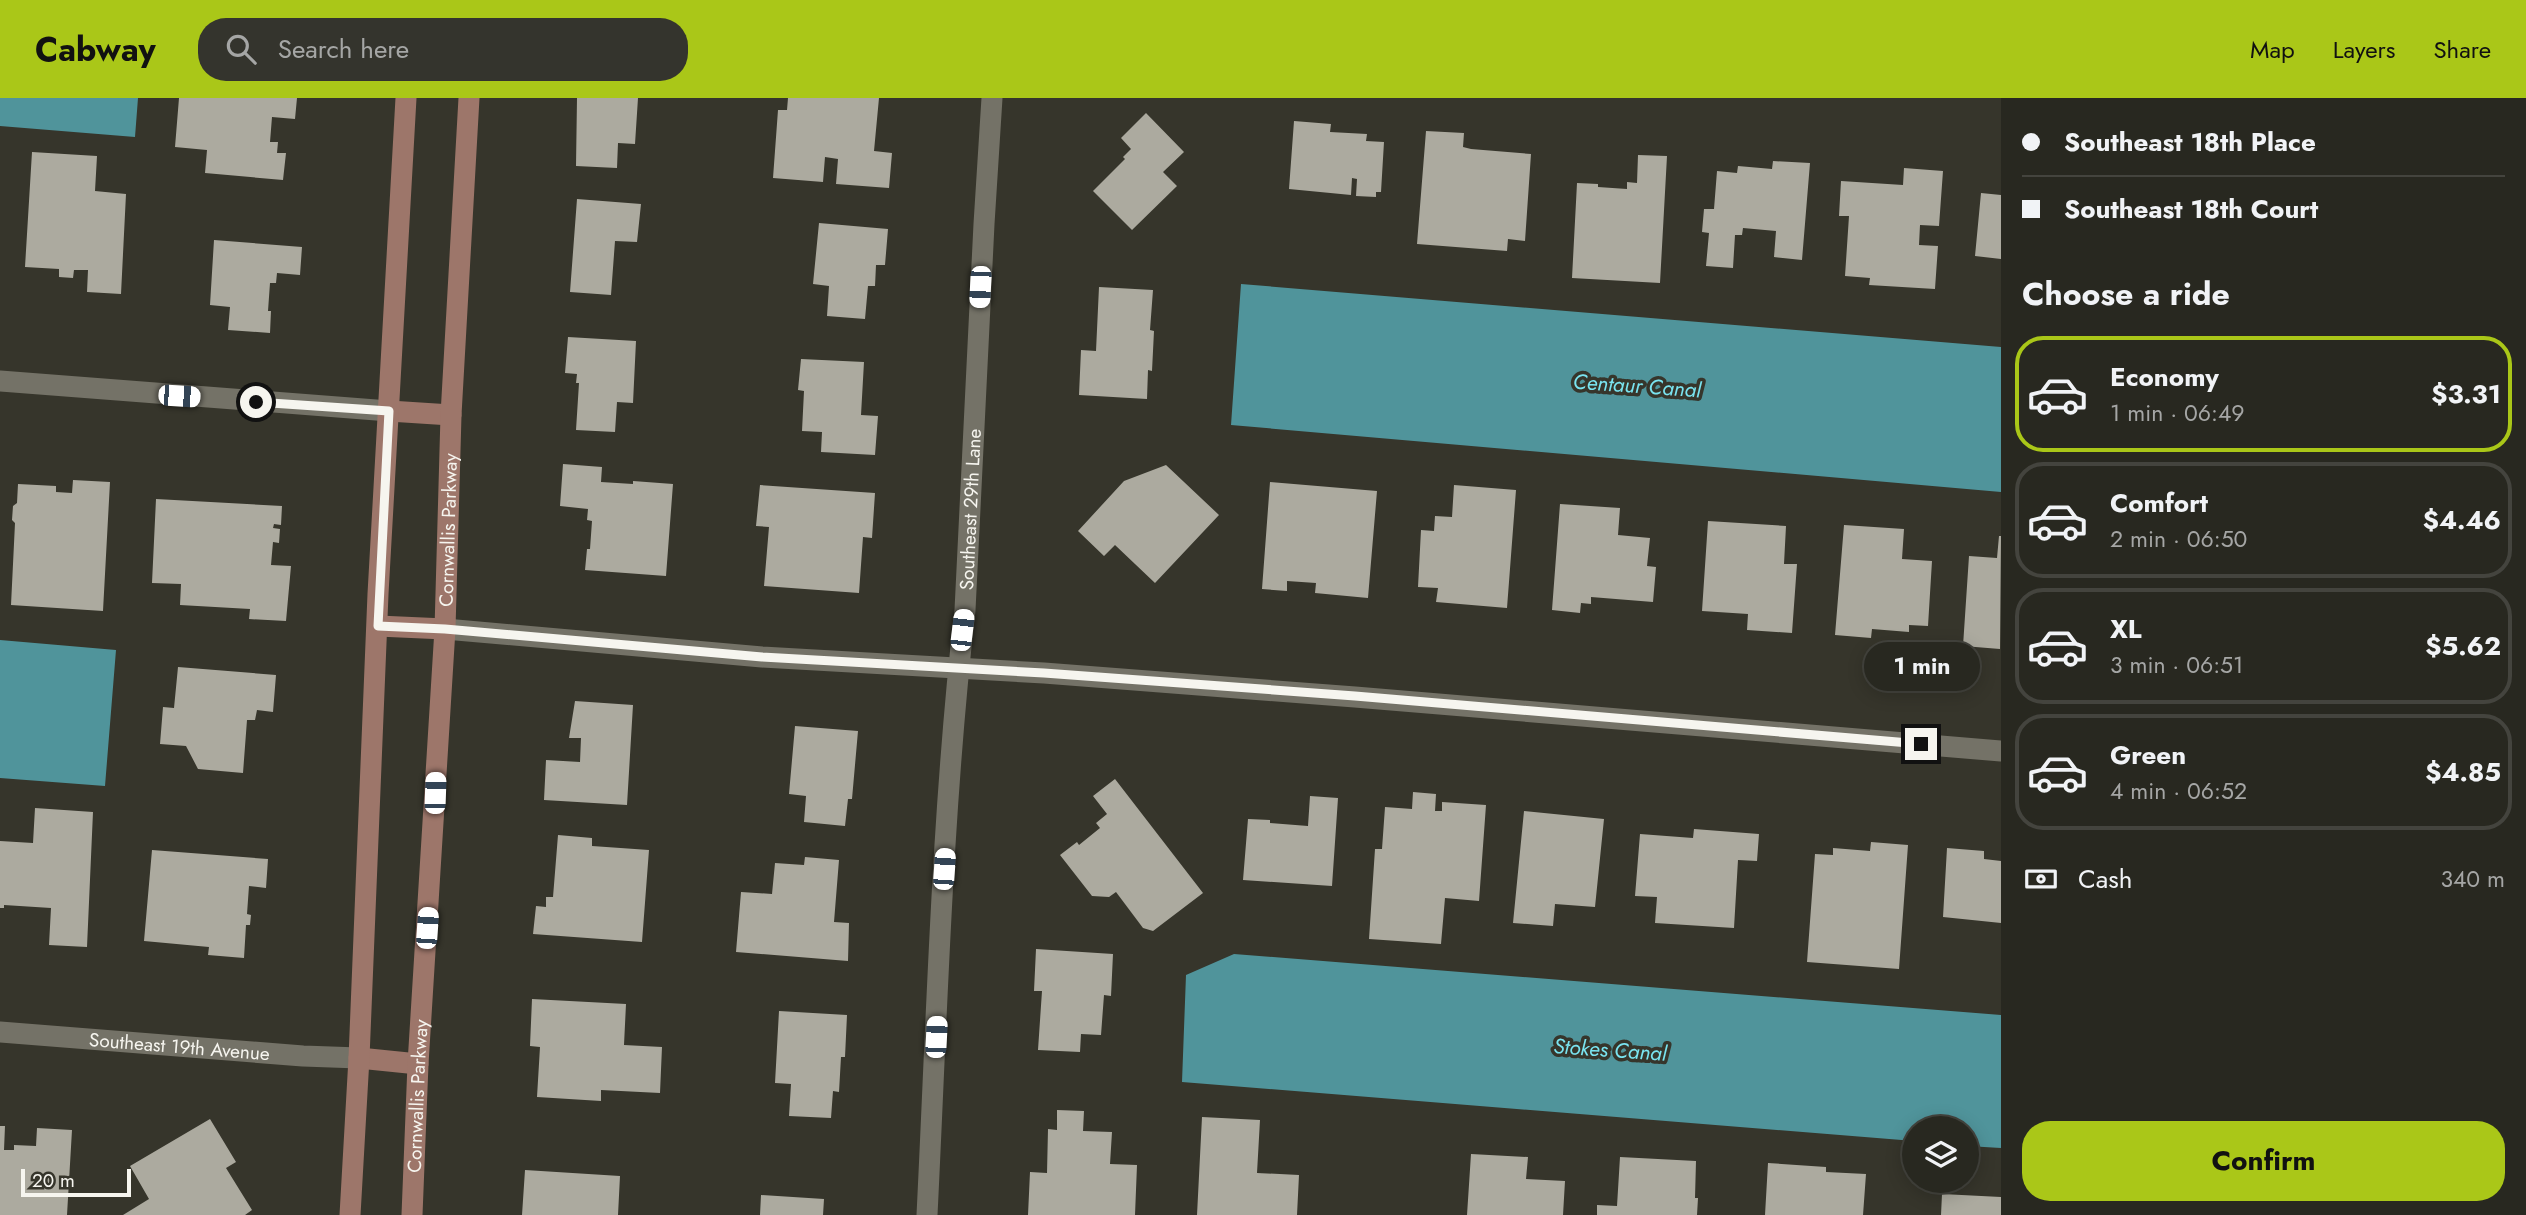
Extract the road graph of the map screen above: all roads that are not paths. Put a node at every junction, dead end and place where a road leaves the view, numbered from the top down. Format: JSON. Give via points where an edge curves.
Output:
{"nodes":[{"id":1,"x":405,"y":98,"type":"edge"},
{"id":2,"x":469,"y":98,"type":"edge"},
{"id":3,"x":992,"y":98,"type":"edge"},
{"id":4,"x":0,"y":382,"type":"edge"},
{"id":5,"x":389,"y":411,"type":"junction"},
{"id":6,"x":451,"y":415,"type":"junction"},
{"id":7,"x":378,"y":626,"type":"junction"},
{"id":8,"x":445,"y":629,"type":"junction"},
{"id":9,"x":958,"y":670,"type":"junction"},
{"id":10,"x":2001,"y":751,"type":"edge"},
{"id":11,"x":0,"y":1032,"type":"edge"},
{"id":12,"x":359,"y":1058,"type":"junction"},
{"id":13,"x":418,"y":1064,"type":"junction"},
{"id":14,"x":349,"y":1215,"type":"edge"},
{"id":15,"x":412,"y":1215,"type":"edge"},
{"id":16,"x":927,"y":1215,"type":"edge"}],
"edges":[{"from":1,"to":5,"type":"street"},
{"from":2,"to":6,"type":"street","name":"Cornwallis Parkway"},
{"from":3,"to":9,"type":"street","name":"Southeast 29th Lane"},
{"from":4,"to":5,"type":"street"},
{"from":5,"to":6,"type":"street"},
{"from":5,"to":7,"type":"street"},
{"from":6,"to":8,"type":"street","name":"Cornwallis Parkway"},
{"from":7,"to":8,"type":"street"},
{"from":7,"to":12,"type":"street"},
{"from":8,"to":9,"type":"street"},
{"from":8,"to":13,"type":"street","name":"Cornwallis Parkway"},
{"from":9,"to":10,"type":"street","via":[[1355,696]]},
{"from":9,"to":16,"type":"street","name":"Southeast 29th Lane"},
{"from":11,"to":12,"type":"street","name":"Southeast 19th Avenue"},
{"from":12,"to":13,"type":"street"},
{"from":12,"to":14,"type":"street"},
{"from":13,"to":15,"type":"street","name":"Cornwallis Parkway"}]}
